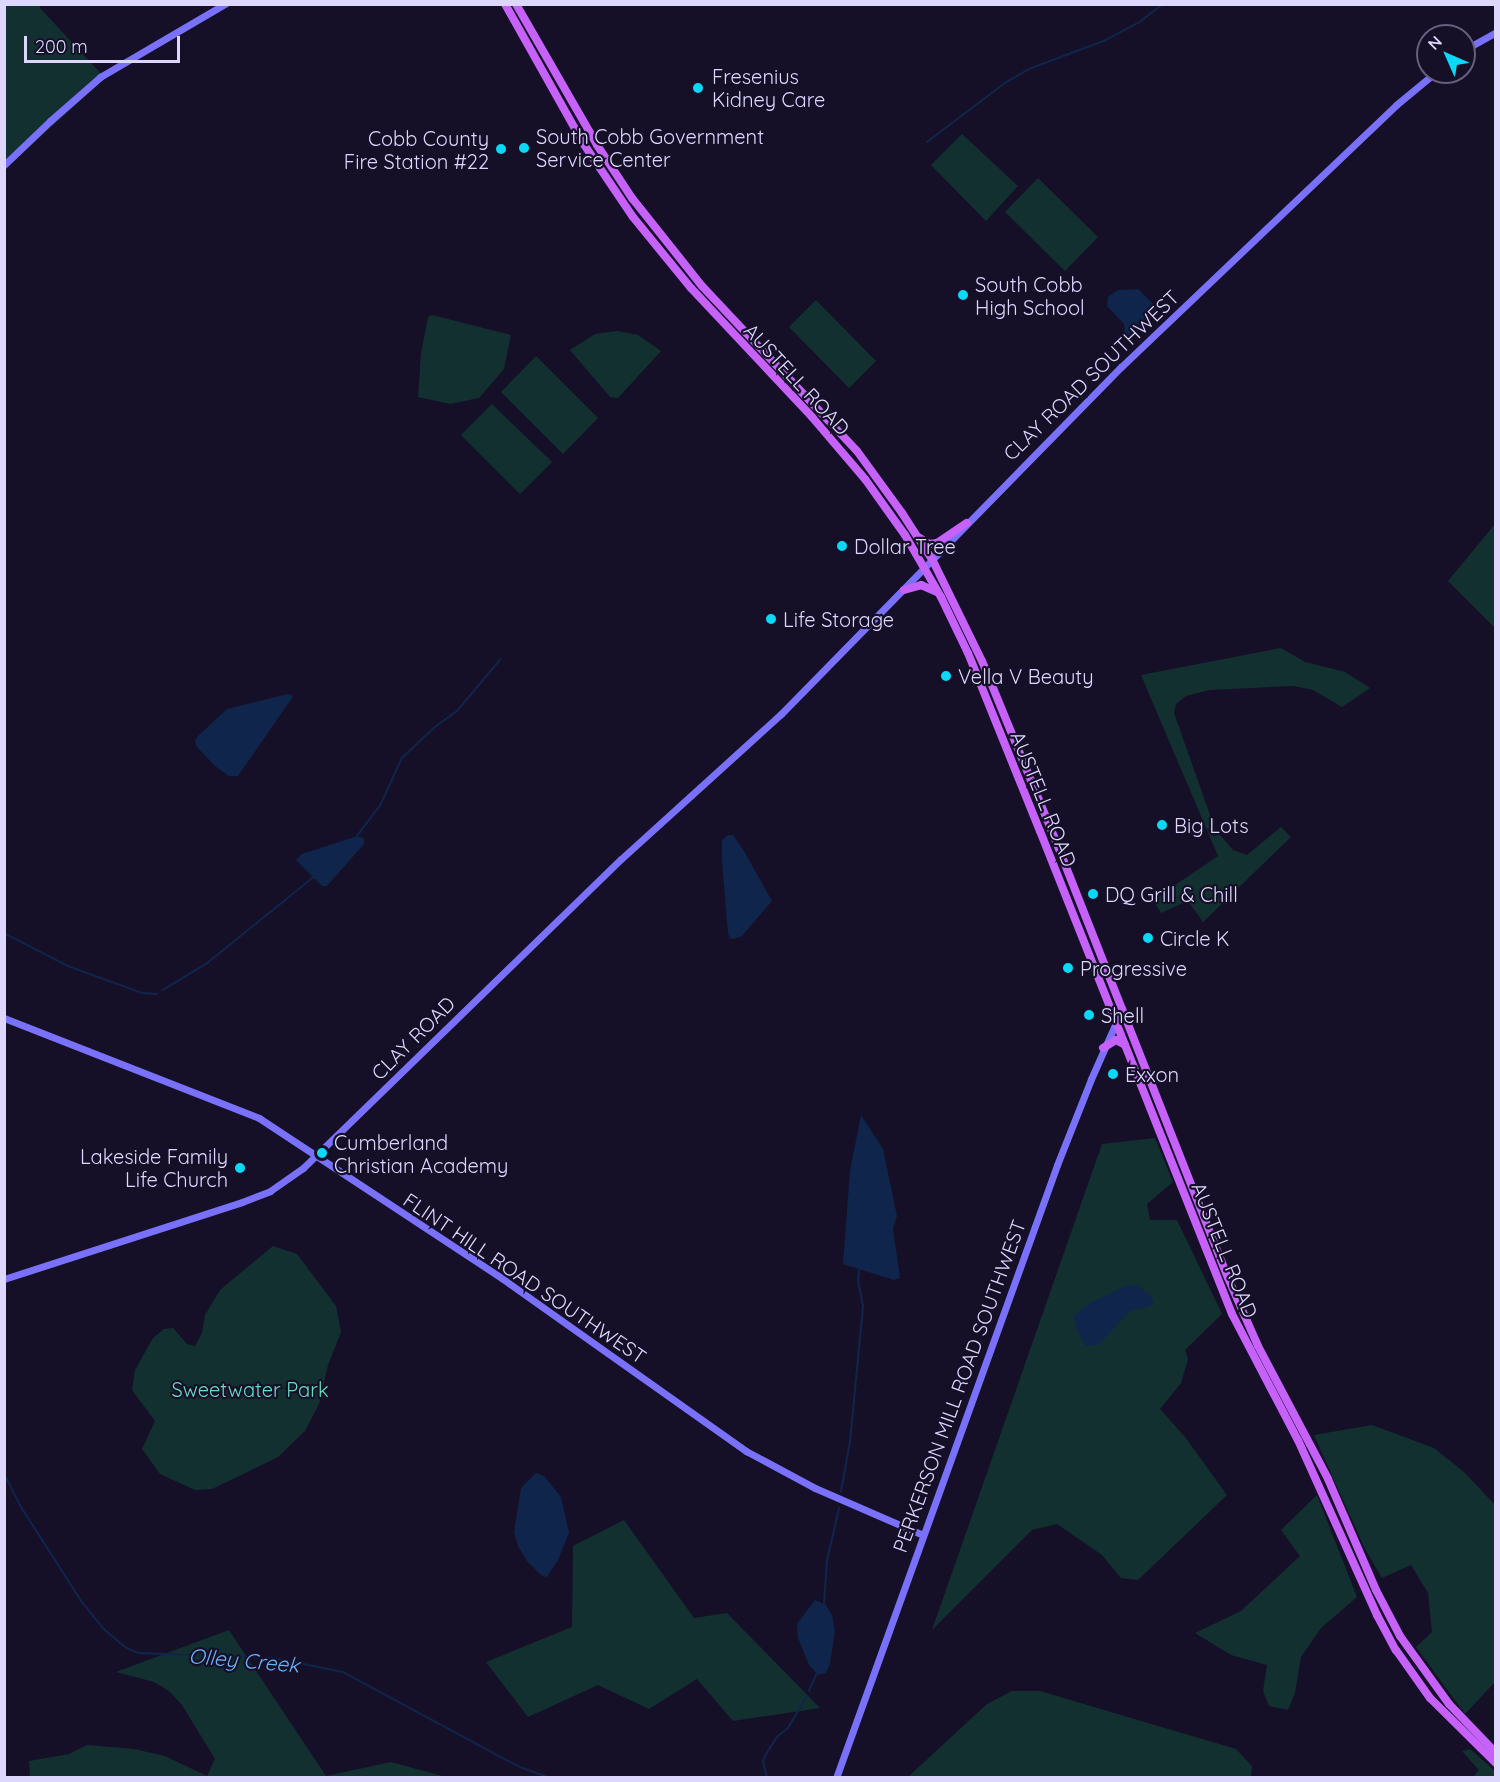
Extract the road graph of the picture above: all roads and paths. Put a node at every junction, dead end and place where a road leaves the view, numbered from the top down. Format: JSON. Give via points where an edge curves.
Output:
{"nodes":[{"id":1,"x":225,"y":4,"type":"edge"},
{"id":2,"x":505,"y":4,"type":"edge"},
{"id":3,"x":516,"y":4,"type":"edge"},
{"id":4,"x":1496,"y":32,"type":"edge"},
{"id":5,"x":1476,"y":43,"type":"edge"},
{"id":6,"x":1421,"y":84,"type":"edge"},
{"id":7,"x":4,"y":165,"type":"edge"},
{"id":8,"x":967,"y":523,"type":"junction"},
{"id":9,"x":917,"y":536,"type":"junction"},
{"id":10,"x":933,"y":561,"type":"junction"},
{"id":11,"x":925,"y":569,"type":"junction"},
{"id":12,"x":904,"y":590,"type":"junction"},
{"id":13,"x":939,"y":593,"type":"junction"},
{"id":14,"x":781,"y":714,"type":"joint"},
{"id":15,"x":1122,"y":1009,"type":"junction"},
{"id":16,"x":4,"y":1018,"type":"edge"},
{"id":17,"x":1115,"y":1020,"type":"junction"},
{"id":18,"x":1125,"y":1045,"type":"junction"},
{"id":19,"x":1103,"y":1048,"type":"junction"},
{"id":20,"x":315,"y":1156,"type":"junction"},
{"id":21,"x":4,"y":1279,"type":"edge"},
{"id":22,"x":923,"y":1535,"type":"junction"},
{"id":23,"x":1496,"y":1753,"type":"edge"},
{"id":24,"x":1496,"y":1763,"type":"edge"},
{"id":25,"x":836,"y":1778,"type":"edge"}],
"edges":[{"from":1,"to":7,"type":"street","via":[[100,77]]},
{"from":2,"to":11,"type":"main road","name":"AUSTELL ROAD","via":[[584,143],[633,217],[702,301],[835,443],[883,503]]},
{"from":3,"to":9,"type":"main road","name":"AUSTELL ROAD","via":[[597,146],[632,198],[702,286],[856,451]]},
{"from":4,"to":5,"type":"street"},
{"from":6,"to":8,"type":"street","name":"CLAY ROAD SOUTHWEST","via":[[1121,368]]},
{"from":8,"to":9,"type":"main road","via":[[936,543],[929,544]]},
{"from":8,"to":10,"type":"street","name":"CLAY ROAD SOUTHWEST"},
{"from":9,"to":10,"type":"main road","name":"AUSTELL ROAD"},
{"from":10,"to":11,"type":"street","name":"CLAY ROAD SOUTHWEST"},
{"from":10,"to":15,"type":"main road","name":"AUSTELL ROAD","via":[[982,661]]},
{"from":11,"to":12,"type":"street","name":"CLAY ROAD SOUTHWEST"},
{"from":11,"to":13,"type":"main road","name":"AUSTELL ROAD"},
{"from":12,"to":13,"type":"main road","via":[[921,585]]},
{"from":12,"to":14,"type":"street","name":"CLAY ROAD SOUTHWEST"},
{"from":13,"to":17,"type":"main road","name":"AUSTELL ROAD","via":[[968,653]]},
{"from":14,"to":20,"type":"street","name":"CLAY ROAD","via":[[613,867]]},
{"from":15,"to":17,"type":"street","name":"PERKERSON MILL ROAD SOUTHWEST"},
{"from":15,"to":23,"type":"main road","name":"AUSTELL ROAD","via":[[1258,1346],[1328,1479],[1400,1636],[1432,1683]]},
{"from":16,"to":20,"type":"street","name":"FLINT HILL ROAD SOUTHWEST","via":[[250,1114]]},
{"from":17,"to":18,"type":"main road","name":"AUSTELL ROAD"},
{"from":17,"to":19,"type":"street","name":"PERKERSON MILL ROAD SOUTHWEST"},
{"from":18,"to":19,"type":"main road","via":[[1116,1040]]},
{"from":18,"to":24,"type":"main road","name":"AUSTELL ROAD","via":[[1232,1314],[1298,1440],[1377,1615],[1402,1661],[1430,1698]]},
{"from":19,"to":22,"type":"street","name":"PERKERSON MILL ROAD SOUTHWEST"},
{"from":20,"to":21,"type":"street","name":"CLAY ROAD","via":[[270,1191]]},
{"from":20,"to":22,"type":"street","name":"FLINT HILL ROAD SOUTHWEST","via":[[502,1279],[746,1451],[815,1488]]},
{"from":22,"to":25,"type":"street","name":"PERKERSON MILL ROAD SOUTHWEST"}]}
